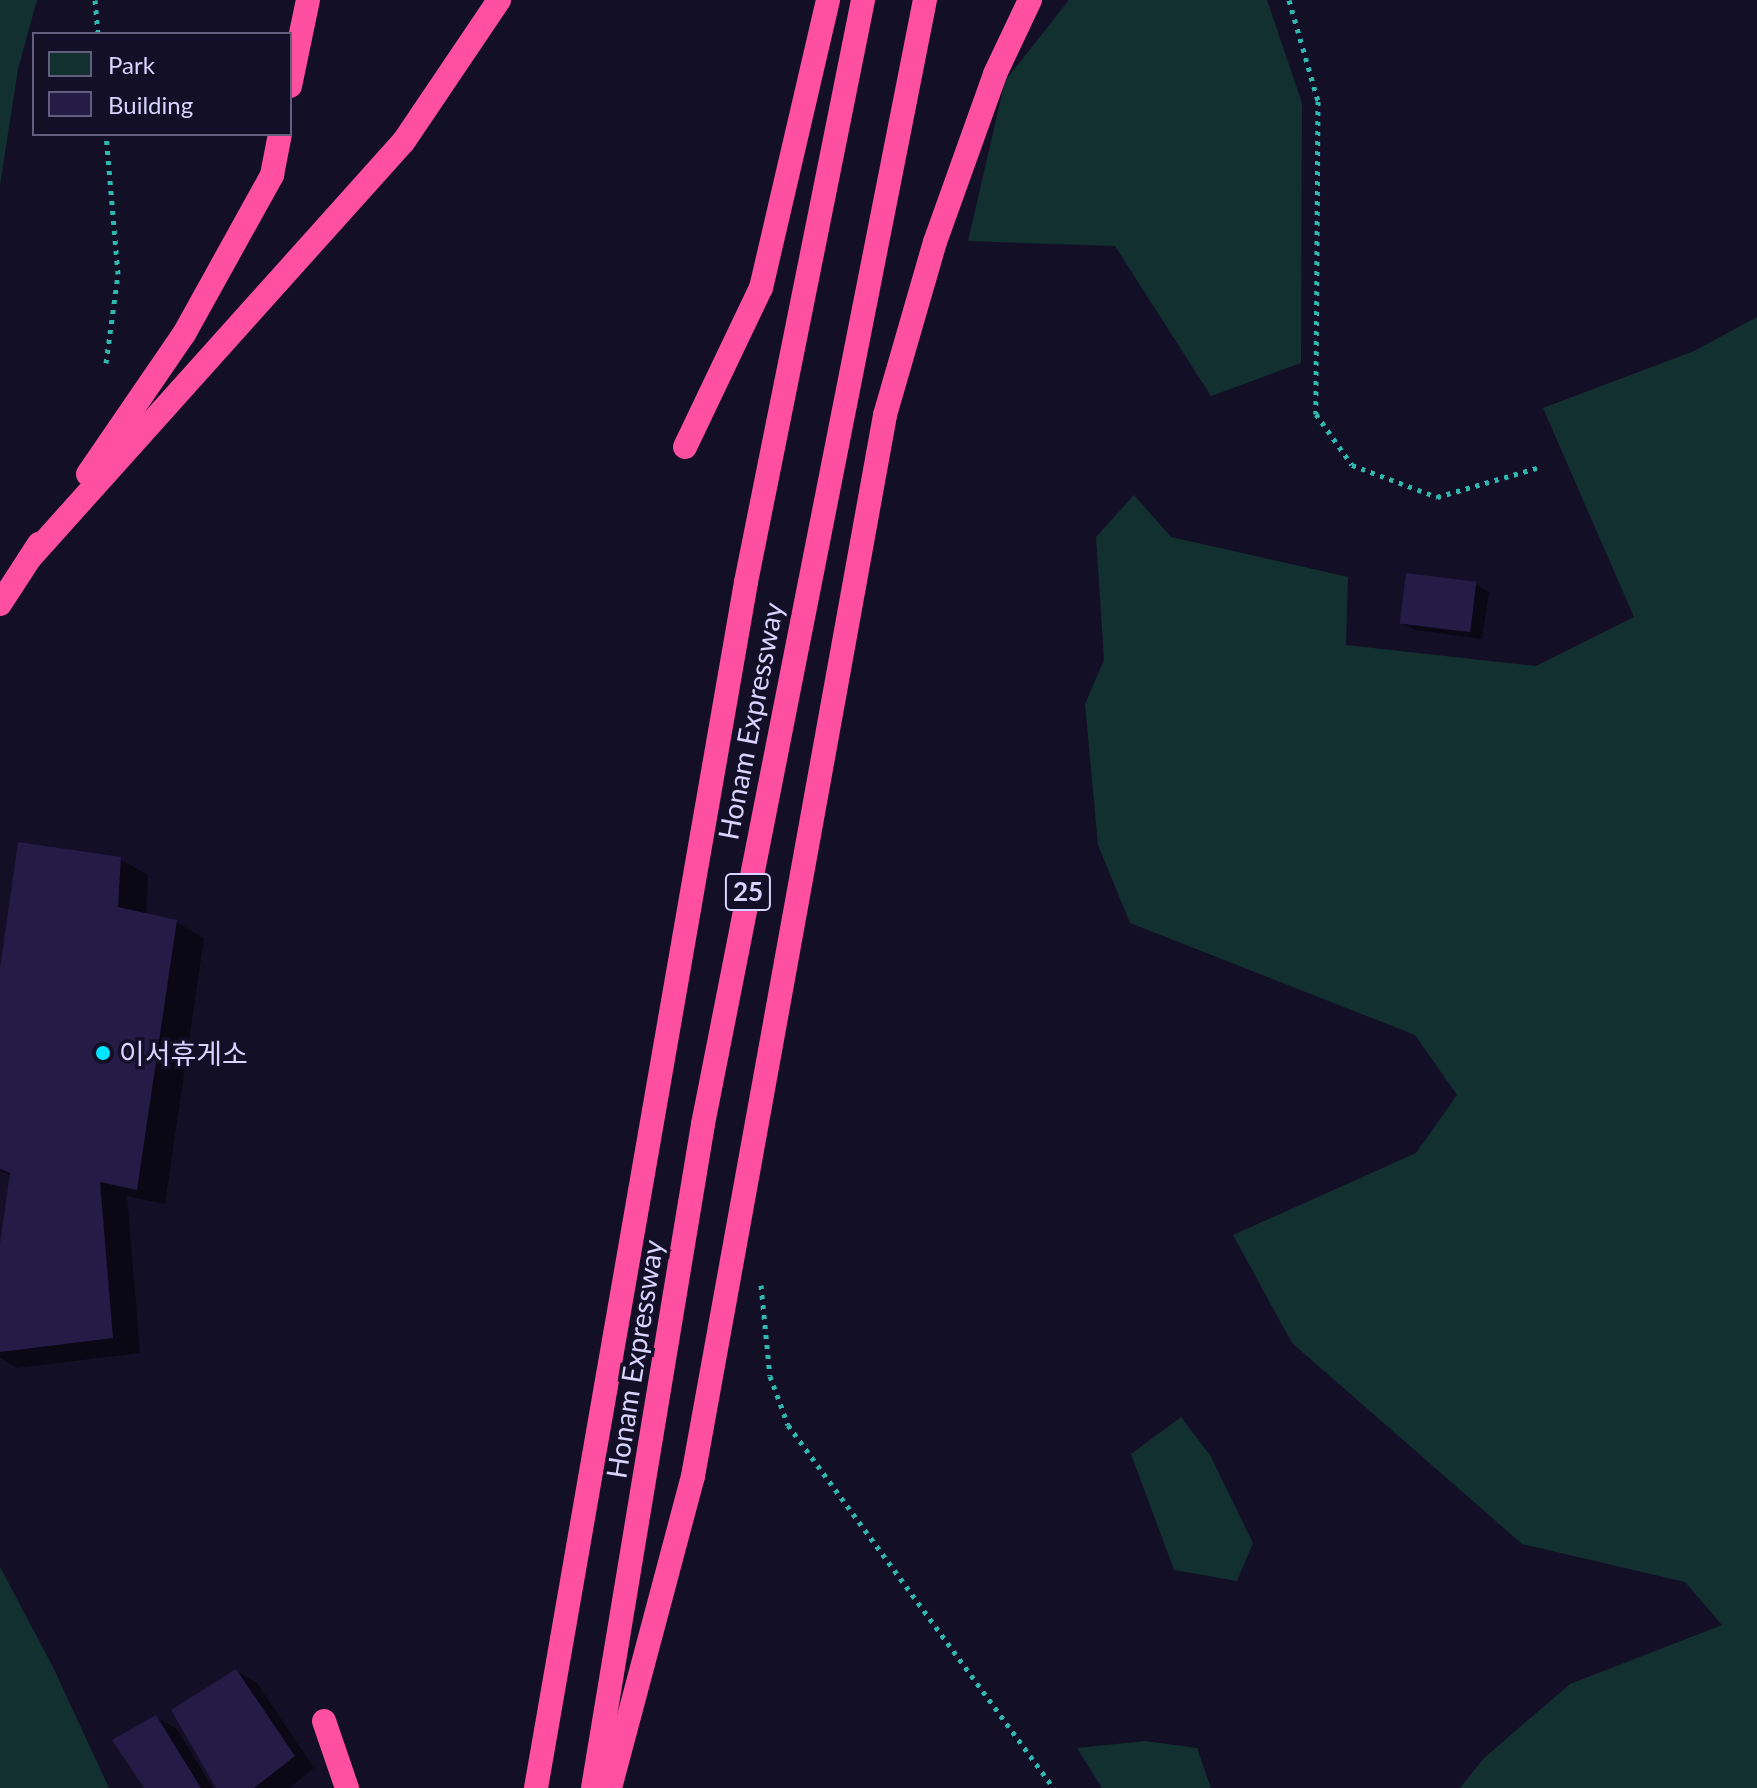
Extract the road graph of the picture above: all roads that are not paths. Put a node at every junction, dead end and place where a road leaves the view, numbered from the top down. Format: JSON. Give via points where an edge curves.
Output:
{"nodes":[{"id":1,"x":308,"y":0,"type":"edge"},
{"id":2,"x":499,"y":0,"type":"edge"},
{"id":3,"x":828,"y":0,"type":"edge"},
{"id":4,"x":863,"y":0,"type":"edge"},
{"id":5,"x":925,"y":0,"type":"edge"},
{"id":6,"x":1030,"y":0,"type":"edge"},
{"id":7,"x":292,"y":76,"type":"edge"},
{"id":8,"x":280,"y":136,"type":"edge"},
{"id":9,"x":685,"y":447,"type":"dead end"},
{"id":10,"x":30,"y":558,"type":"junction"},
{"id":11,"x":0,"y":604,"type":"edge"},
{"id":12,"x":324,"y":1721,"type":"dead end"},
{"id":13,"x":347,"y":1788,"type":"edge"},
{"id":14,"x":536,"y":1788,"type":"edge"},
{"id":15,"x":593,"y":1788,"type":"edge"},
{"id":16,"x":610,"y":1788,"type":"edge"}],
"edges":[{"from":1,"to":7,"type":"highway"},
{"from":2,"to":10,"type":"highway","via":[[404,141]]},
{"from":3,"to":9,"type":"highway","via":[[761,288]]},
{"from":4,"to":14,"type":"highway","name":"Honam Expressway","number":"25","via":[[746,582]]},
{"from":5,"to":15,"type":"highway","name":"Honam Expressway","number":"25","via":[[703,1124]]},
{"from":6,"to":16,"type":"highway","via":[[995,74],[935,242],[885,415],[693,1476]]},
{"from":8,"to":10,"type":"highway","via":[[272,175],[184,334]]},
{"from":10,"to":11,"type":"highway"},
{"from":12,"to":13,"type":"highway"}]}
